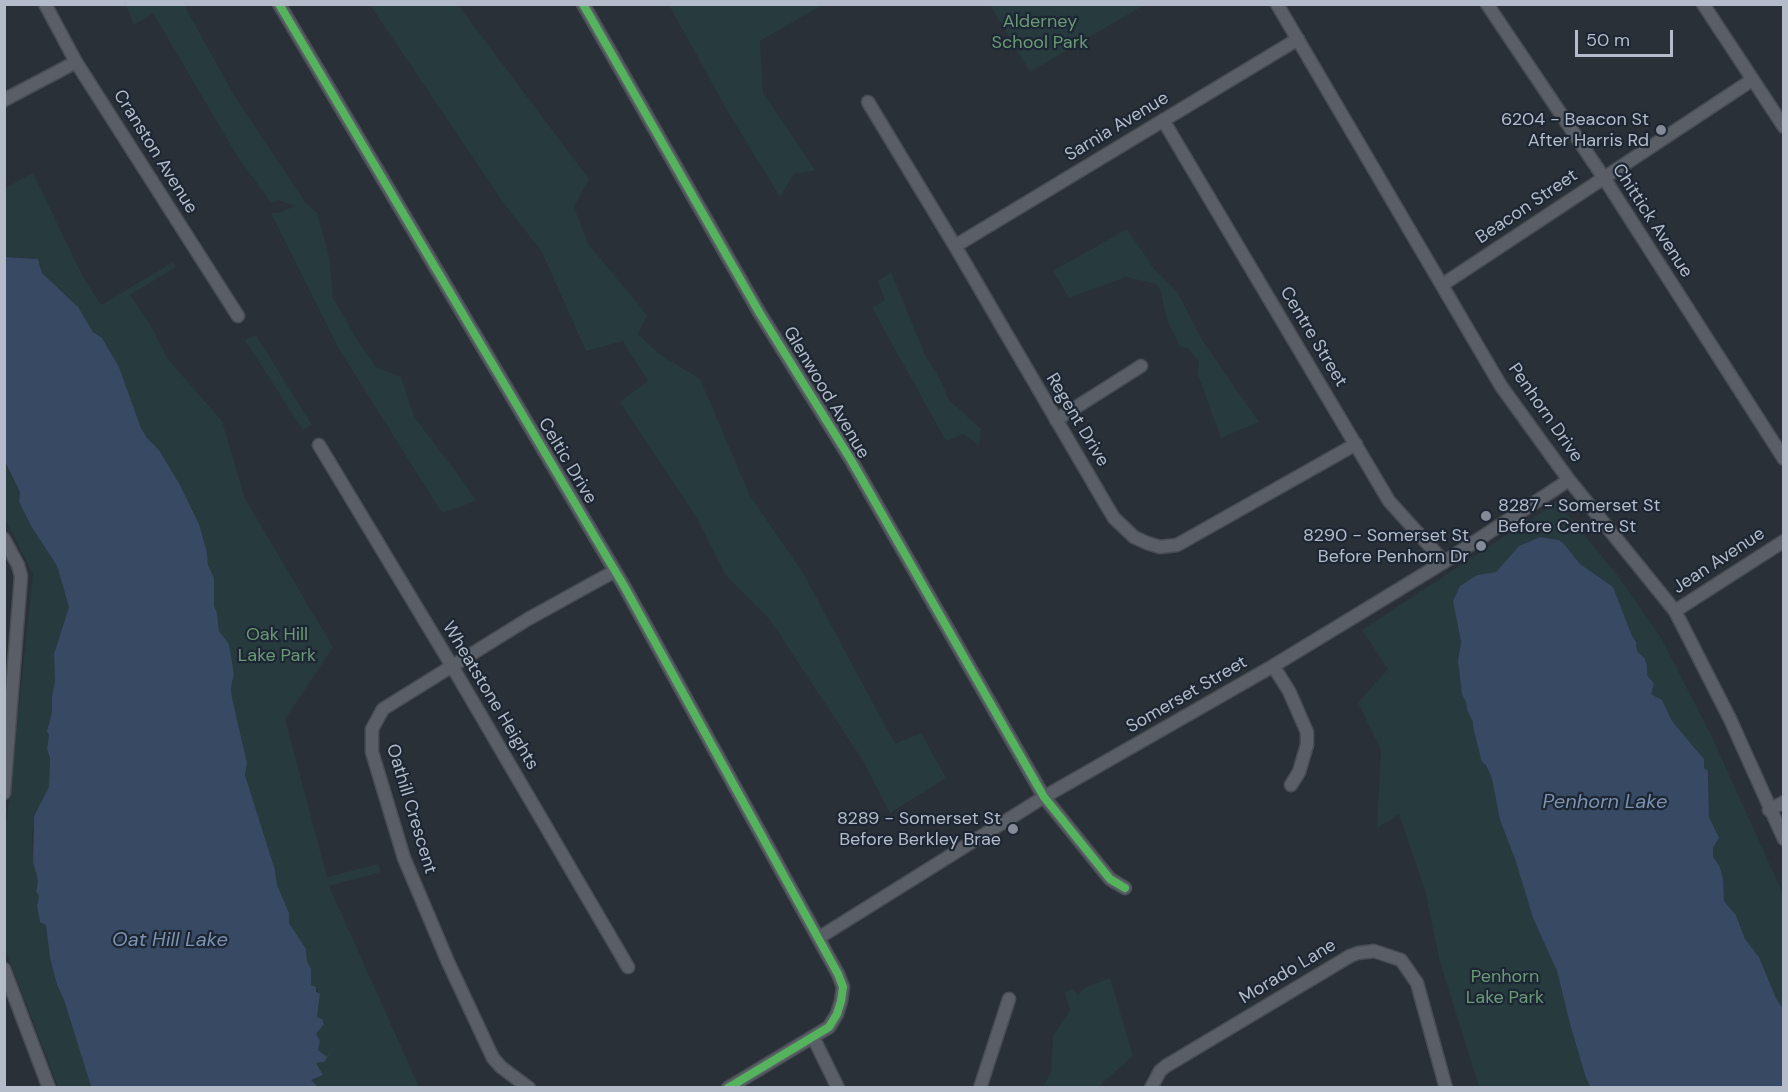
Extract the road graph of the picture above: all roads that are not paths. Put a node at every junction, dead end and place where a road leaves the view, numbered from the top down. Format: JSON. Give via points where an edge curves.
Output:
{"nodes":[{"id":1,"x":45,"y":4,"type":"edge"},
{"id":2,"x":279,"y":4,"type":"edge"},
{"id":3,"x":583,"y":4,"type":"edge"},
{"id":4,"x":1277,"y":4,"type":"edge"},
{"id":5,"x":1487,"y":4,"type":"edge"},
{"id":6,"x":1703,"y":4,"type":"edge"},
{"id":7,"x":1298,"y":39,"type":"junction"},
{"id":8,"x":76,"y":62,"type":"junction"},
{"id":9,"x":1752,"y":80,"type":"junction"},
{"id":10,"x":4,"y":100,"type":"edge"},
{"id":11,"x":868,"y":102,"type":"dead end"},
{"id":12,"x":1163,"y":120,"type":"junction"},
{"id":13,"x":1784,"y":127,"type":"edge"},
{"id":14,"x":1604,"y":178,"type":"junction"},
{"id":15,"x":955,"y":246,"type":"junction"},
{"id":16,"x":1443,"y":285,"type":"junction"},
{"id":17,"x":238,"y":316,"type":"dead end"},
{"id":18,"x":1141,"y":366,"type":"dead end"},
{"id":19,"x":1056,"y":420,"type":"junction"},
{"id":20,"x":1356,"y":444,"type":"junction"},
{"id":21,"x":319,"y":445,"type":"dead end"},
{"id":22,"x":1784,"y":459,"type":"edge"},
{"id":23,"x":1569,"y":480,"type":"junction"},
{"id":24,"x":4,"y":539,"type":"edge"},
{"id":25,"x":1784,"y":541,"type":"edge"},
{"id":26,"x":1444,"y":562,"type":"junction"},
{"id":27,"x":615,"y":571,"type":"junction"},
{"id":28,"x":1674,"y":611,"type":"junction"},
{"id":29,"x":452,"y":666,"type":"junction"},
{"id":30,"x":1274,"y":666,"type":"junction"},
{"id":31,"x":1290,"y":785,"type":"dead end"},
{"id":32,"x":4,"y":793,"type":"edge"},
{"id":33,"x":1044,"y":797,"type":"junction"},
{"id":34,"x":1784,"y":802,"type":"edge"},
{"id":35,"x":1769,"y":810,"type":"junction"},
{"id":36,"x":1784,"y":839,"type":"edge"},
{"id":37,"x":1125,"y":888,"type":"dead end"},
{"id":38,"x":820,"y":937,"type":"junction"},
{"id":39,"x":628,"y":967,"type":"dead end"},
{"id":40,"x":4,"y":969,"type":"edge"},
{"id":41,"x":1009,"y":999,"type":"dead end"},
{"id":42,"x":813,"y":1037,"type":"junction"},
{"id":43,"x":49,"y":1088,"type":"edge"},
{"id":44,"x":529,"y":1088,"type":"edge"},
{"id":45,"x":728,"y":1088,"type":"edge"},
{"id":46,"x":838,"y":1088,"type":"edge"},
{"id":47,"x":980,"y":1088,"type":"edge"},
{"id":48,"x":1151,"y":1088,"type":"edge"},
{"id":49,"x":1446,"y":1088,"type":"edge"}],
"edges":[{"from":1,"to":8,"type":"street","name":"Cranston Avenue"},
{"from":2,"to":27,"type":"street","name":"Celtic Drive"},
{"from":3,"to":33,"type":"street","name":"Glenwood Avenue"},
{"from":4,"to":7,"type":"street","name":"Penhorn Drive"},
{"from":5,"to":14,"type":"street","name":"Chittick Avenue"},
{"from":6,"to":9,"type":"street"},
{"from":7,"to":12,"type":"street","name":"Sarnia Avenue"},
{"from":7,"to":16,"type":"street","name":"Penhorn Drive"},
{"from":8,"to":10,"type":"street"},
{"from":8,"to":17,"type":"street","name":"Cranston Avenue"},
{"from":9,"to":13,"type":"street"},
{"from":9,"to":14,"type":"street","name":"Beacon Street"},
{"from":11,"to":15,"type":"street","name":"Regent Drive"},
{"from":12,"to":15,"type":"street","name":"Sarnia Avenue"},
{"from":12,"to":20,"type":"street","name":"Centre Street"},
{"from":14,"to":16,"type":"street","name":"Beacon Street"},
{"from":14,"to":22,"type":"street","name":"Chittick Avenue"},
{"from":15,"to":19,"type":"street","name":"Regent Drive"},
{"from":16,"to":23,"type":"street","name":"Penhorn Drive","via":[[1501,386]]},
{"from":18,"to":19,"type":"street"},
{"from":19,"to":20,"type":"street","name":"Regent Drive","via":[[1114,518],[1134,537],[1160,547],[1194,537]]},
{"from":20,"to":26,"type":"street","name":"Centre Street","via":[[1389,501]]},
{"from":21,"to":29,"type":"street","name":"Wheatstone Heights"},
{"from":23,"to":26,"type":"street","name":"Somerset Street"},
{"from":23,"to":28,"type":"street","name":"Penhorn Drive"},
{"from":24,"to":32,"type":"street","via":[[21,576]]},
{"from":25,"to":28,"type":"street","name":"Jean Avenue"},
{"from":26,"to":30,"type":"street","name":"Somerset Street"},
{"from":27,"to":29,"type":"street","name":"Oathill Crescent"},
{"from":27,"to":38,"type":"street","name":"Celtic Drive"},
{"from":28,"to":35,"type":"street","name":"Penhorn Drive","via":[[1730,719]]},
{"from":29,"to":39,"type":"street","name":"Wheatstone Heights"},
{"from":29,"to":44,"type":"street","name":"Oathill Crescent","via":[[383,709],[372,729],[372,752],[404,858],[489,1050],[501,1067]]},
{"from":30,"to":31,"type":"street","via":[[1307,732],[1302,763]]},
{"from":30,"to":33,"type":"street","name":"Somerset Street"},
{"from":33,"to":37,"type":"street","name":"Glenwood Avenue","via":[[1110,879]]},
{"from":33,"to":38,"type":"street","name":"Somerset Street"},
{"from":34,"to":35,"type":"street"},
{"from":35,"to":36,"type":"street","name":"Penhorn Drive"},
{"from":38,"to":42,"type":"street","via":[[843,987],[837,1014],[829,1027]]},
{"from":40,"to":43,"type":"street"},
{"from":41,"to":47,"type":"street"},
{"from":42,"to":45,"type":"street"},
{"from":42,"to":46,"type":"street"},
{"from":48,"to":49,"type":"street","name":"Morado Lane","via":[[1166,1066],[1350,956],[1374,951],[1401,960],[1417,983]]}]}
